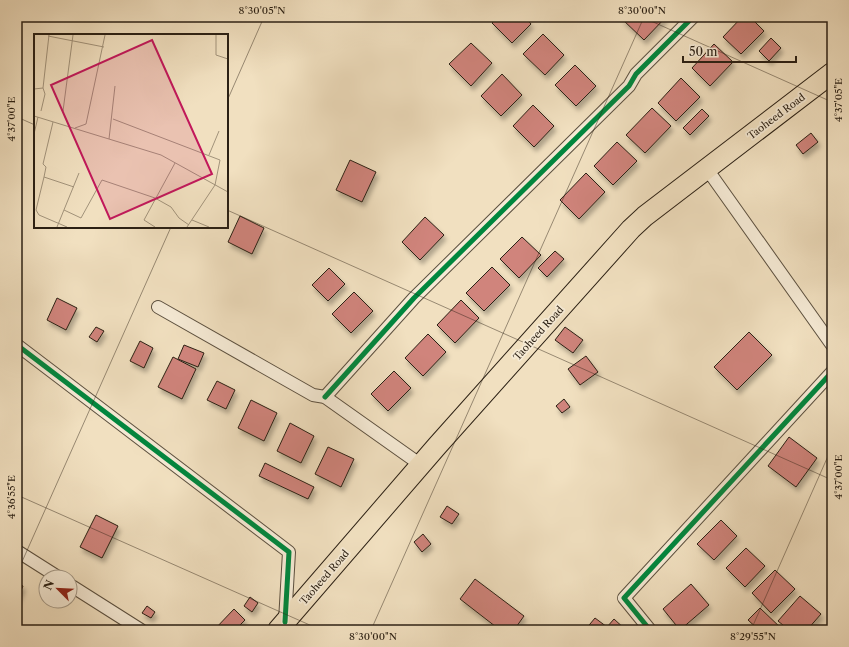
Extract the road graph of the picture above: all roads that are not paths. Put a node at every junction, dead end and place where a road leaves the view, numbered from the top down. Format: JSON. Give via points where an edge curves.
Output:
{"nodes":[{"id":1,"x":693,"y":17,"type":"edge"},
{"id":2,"x":832,"y":73,"type":"edge"},
{"id":3,"x":707,"y":169,"type":"junction"},
{"id":4,"x":158,"y":307,"type":"dead end"},
{"id":5,"x":17,"y":345,"type":"edge"},
{"id":6,"x":832,"y":345,"type":"edge"},
{"id":7,"x":832,"y":372,"type":"edge"},
{"id":8,"x":325,"y":397,"type":"junction"},
{"id":9,"x":421,"y":465,"type":"junction"},
{"id":10,"x":17,"y":551,"type":"edge"},
{"id":11,"x":45,"y":569,"type":"edge"},
{"id":12,"x":78,"y":590,"type":"edge"},
{"id":13,"x":282,"y":626,"type":"edge"},
{"id":14,"x":141,"y":630,"type":"edge"},
{"id":15,"x":650,"y":630,"type":"edge"}],
"edges":[{"from":1,"to":8,"type":"street","via":[[636,74],[629,86],[414,298]]},
{"from":2,"to":3,"type":"main road","name":"Taoheed Road"},
{"from":3,"to":6,"type":"street"},
{"from":3,"to":9,"type":"main road","name":"Taoheed Road","via":[[631,229]]},
{"from":4,"to":8,"type":"street","via":[[313,395]]},
{"from":5,"to":13,"type":"street","via":[[289,552]]},
{"from":7,"to":15,"type":"street","via":[[624,598]]},
{"from":8,"to":9,"type":"street"},
{"from":9,"to":13,"type":"main road","name":"Taoheed Road"},
{"from":10,"to":11,"type":"street"},
{"from":12,"to":14,"type":"street"}]}
